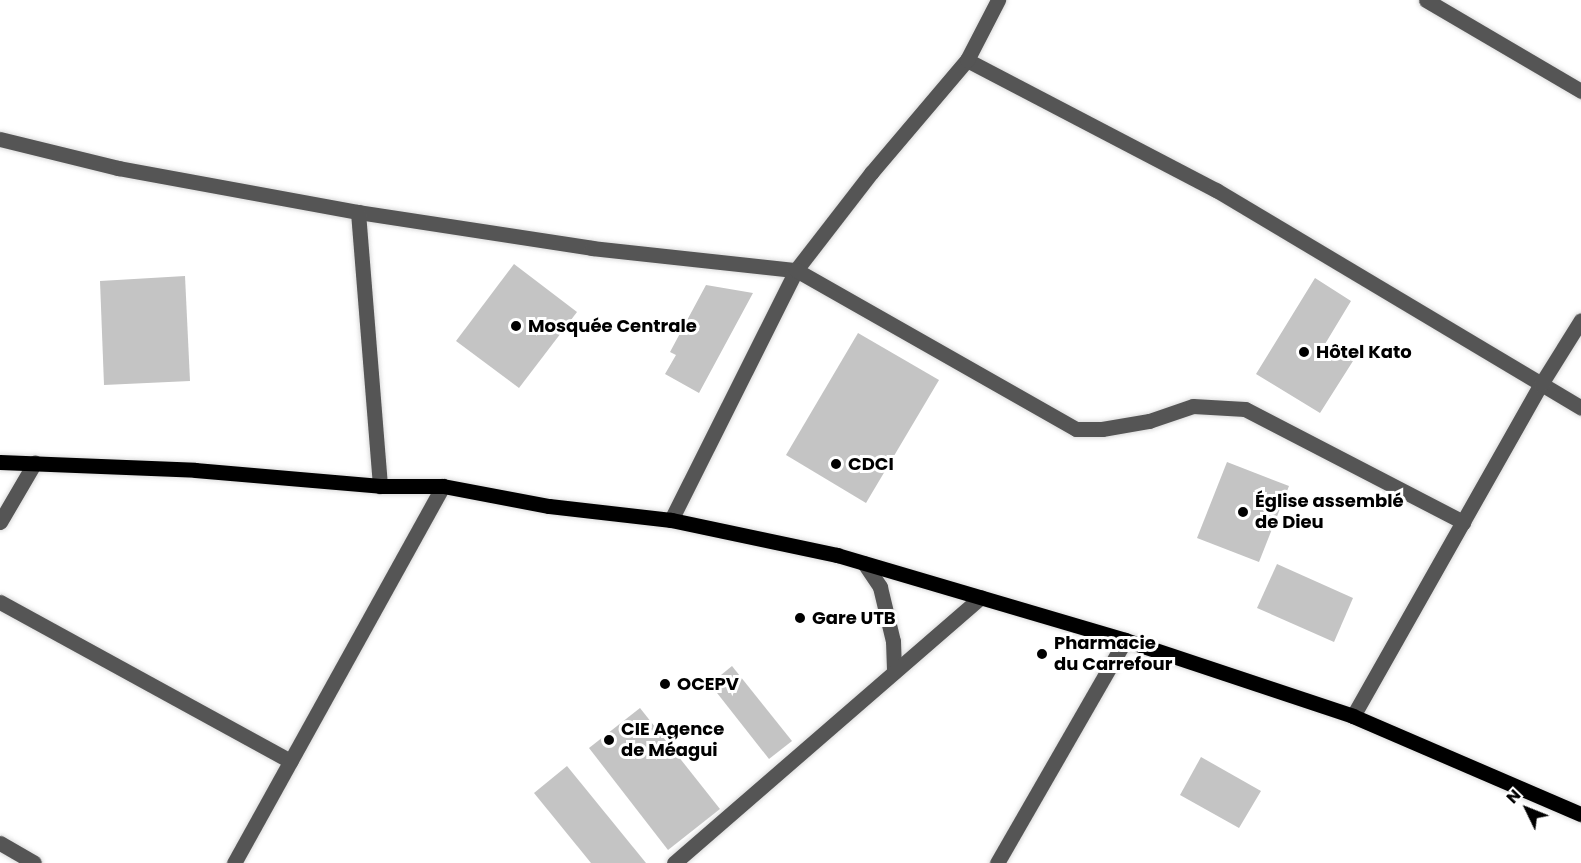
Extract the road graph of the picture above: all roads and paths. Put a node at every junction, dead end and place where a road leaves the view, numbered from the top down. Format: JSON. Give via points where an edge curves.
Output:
{"nodes":[{"id":1,"x":998,"y":0,"type":"edge"},
{"id":2,"x":1426,"y":0,"type":"edge"},
{"id":3,"x":967,"y":60,"type":"junction"},
{"id":4,"x":1581,"y":91,"type":"edge"},
{"id":5,"x":0,"y":139,"type":"edge"},
{"id":6,"x":358,"y":212,"type":"junction"},
{"id":7,"x":796,"y":270,"type":"junction"},
{"id":8,"x":1581,"y":320,"type":"edge"},
{"id":9,"x":1540,"y":384,"type":"junction"},
{"id":10,"x":1581,"y":408,"type":"edge"},
{"id":11,"x":0,"y":462,"type":"edge"},
{"id":12,"x":35,"y":462,"type":"junction"},
{"id":13,"x":380,"y":486,"type":"junction"},
{"id":14,"x":443,"y":486,"type":"junction"},
{"id":15,"x":671,"y":520,"type":"junction"},
{"id":16,"x":0,"y":522,"type":"edge"},
{"id":17,"x":1463,"y":522,"type":"junction"},
{"id":18,"x":864,"y":563,"type":"junction"},
{"id":19,"x":981,"y":597,"type":"junction"},
{"id":20,"x":0,"y":602,"type":"edge"},
{"id":21,"x":1125,"y":640,"type":"junction"},
{"id":22,"x":894,"y":672,"type":"junction"},
{"id":23,"x":1353,"y":716,"type":"junction"},
{"id":24,"x":290,"y":761,"type":"junction"},
{"id":25,"x":1581,"y":814,"type":"edge"},
{"id":26,"x":0,"y":843,"type":"edge"},
{"id":27,"x":34,"y":863,"type":"edge"},
{"id":28,"x":234,"y":863,"type":"edge"},
{"id":29,"x":674,"y":863,"type":"edge"},
{"id":30,"x":997,"y":863,"type":"edge"}],
"edges":[{"from":1,"to":3,"type":"street"},
{"from":2,"to":4,"type":"street"},
{"from":3,"to":7,"type":"street","via":[[871,173]]},
{"from":3,"to":9,"type":"street","via":[[1216,190]]},
{"from":5,"to":6,"type":"street","via":[[118,168]]},
{"from":6,"to":7,"type":"street","via":[[592,248]]},
{"from":6,"to":13,"type":"street"},
{"from":7,"to":15,"type":"street"},
{"from":7,"to":17,"type":"street","via":[[1076,429],[1149,421],[1193,406],[1245,409]]},
{"from":8,"to":9,"type":"street"},
{"from":9,"to":10,"type":"street"},
{"from":9,"to":17,"type":"street"},
{"from":11,"to":12,"type":"main road"},
{"from":12,"to":13,"type":"main road","via":[[195,470]]},
{"from":12,"to":16,"type":"street"},
{"from":13,"to":14,"type":"main road"},
{"from":14,"to":15,"type":"main road","via":[[549,506]]},
{"from":14,"to":24,"type":"street"},
{"from":15,"to":18,"type":"main road"},
{"from":17,"to":23,"type":"street"},
{"from":18,"to":19,"type":"main road"},
{"from":18,"to":22,"type":"street","via":[[880,587],[893,641]]},
{"from":19,"to":21,"type":"main road"},
{"from":19,"to":22,"type":"street"},
{"from":20,"to":24,"type":"street"},
{"from":21,"to":23,"type":"main road"},
{"from":21,"to":30,"type":"street"},
{"from":22,"to":29,"type":"street"},
{"from":23,"to":25,"type":"main road"},
{"from":24,"to":28,"type":"street"},
{"from":26,"to":27,"type":"street"}]}
